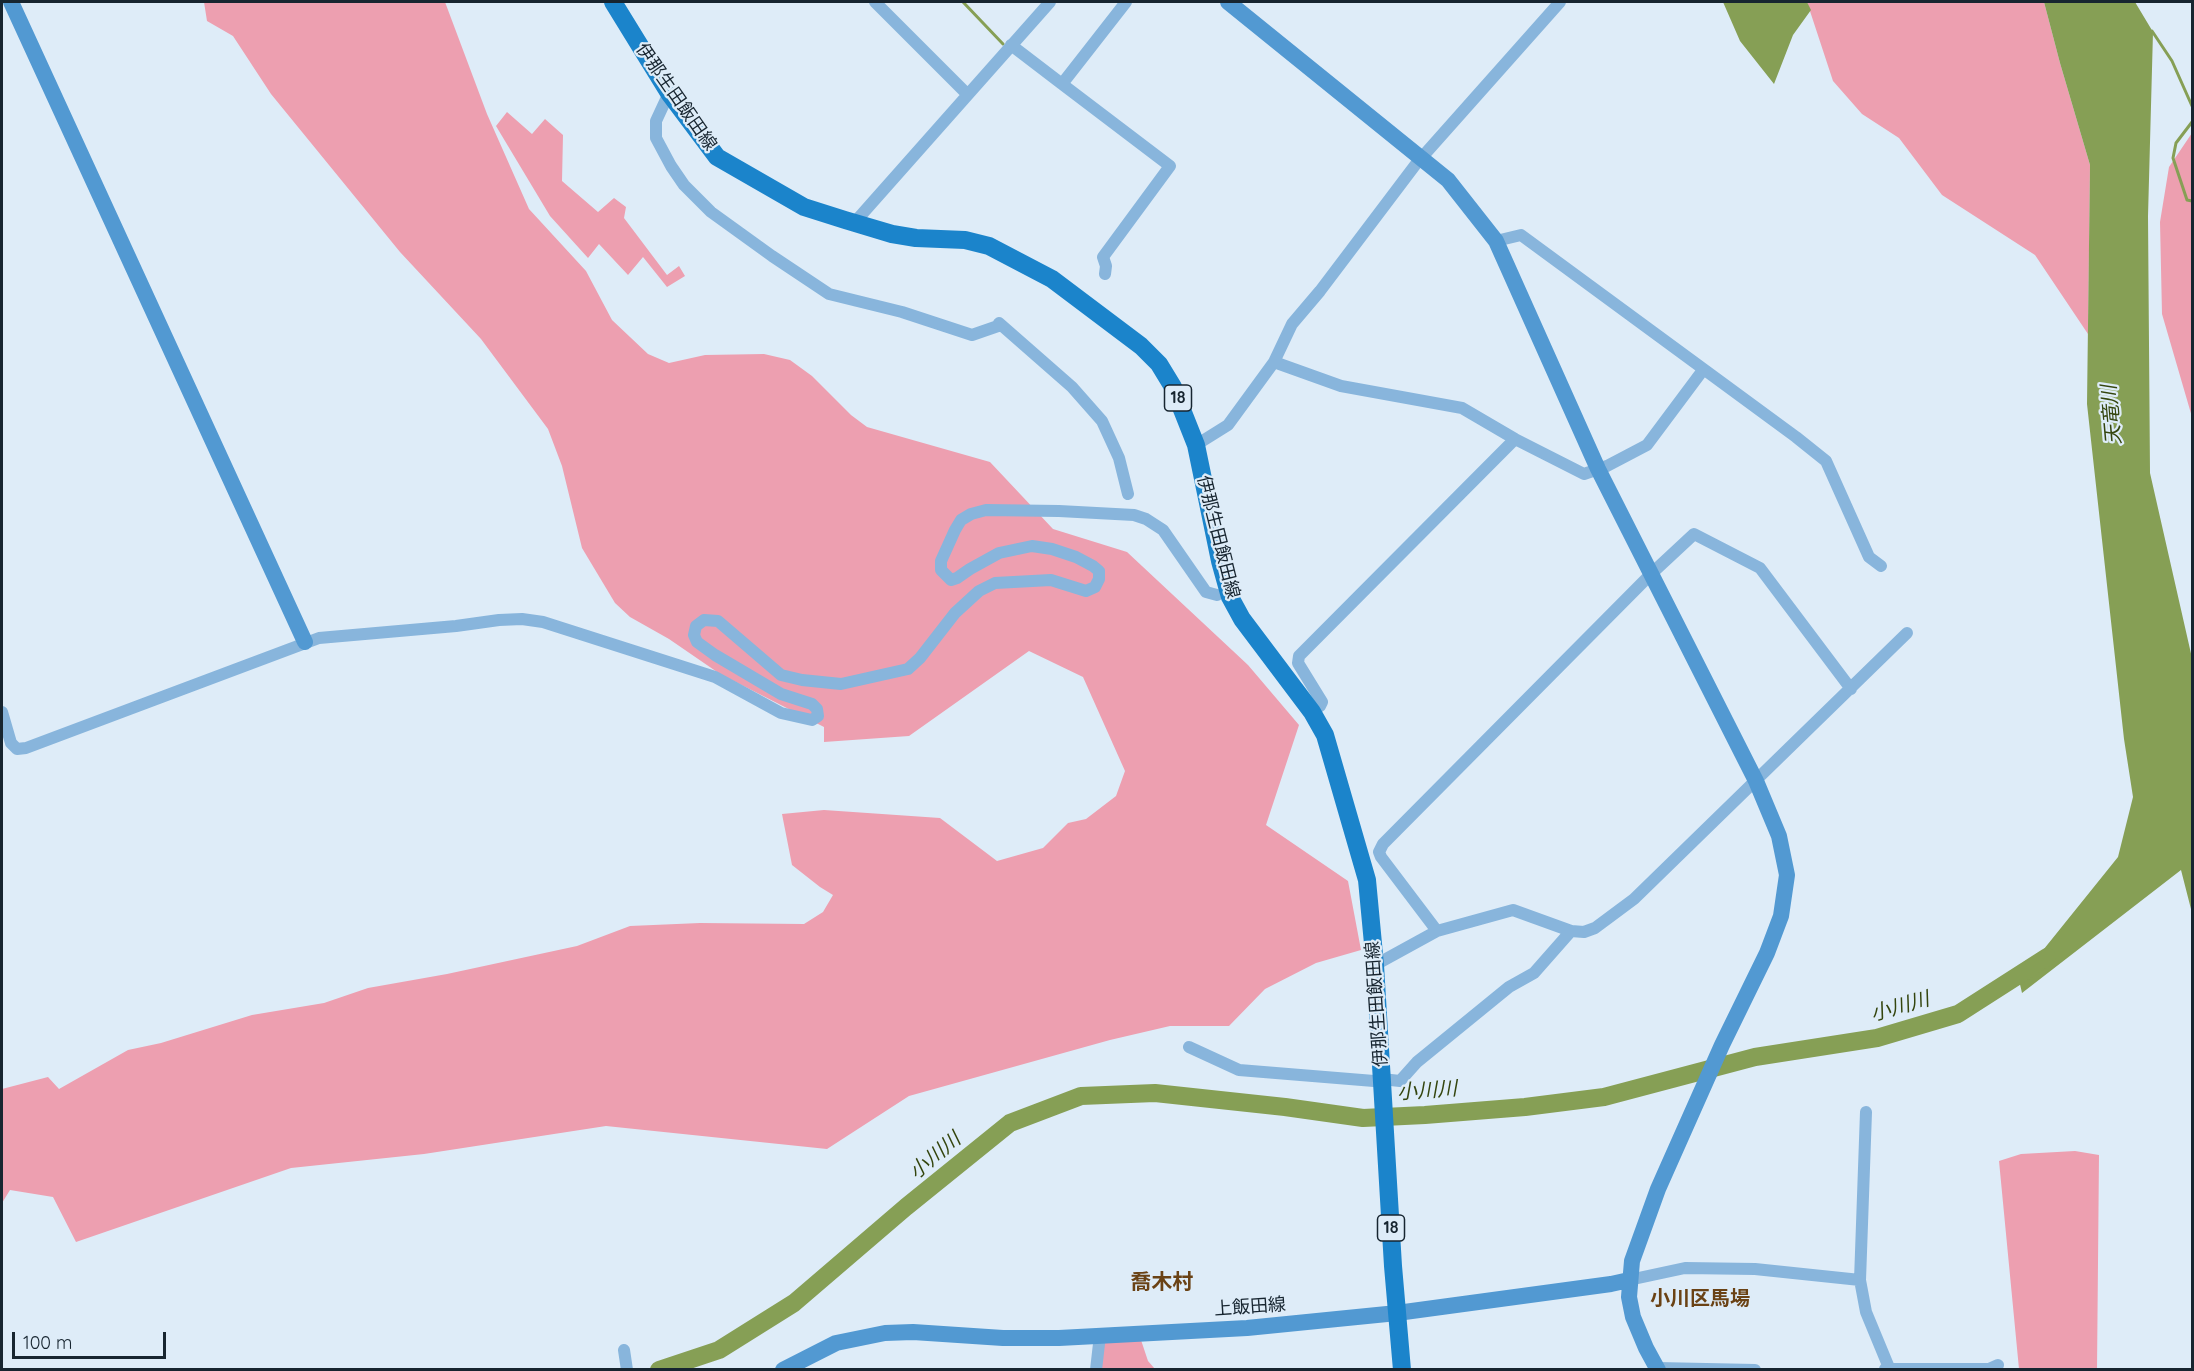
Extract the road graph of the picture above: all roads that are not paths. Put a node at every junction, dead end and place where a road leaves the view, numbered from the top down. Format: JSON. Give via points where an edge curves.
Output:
{"nodes":[{"id":1,"x":11,"y":2,"type":"edge"},
{"id":2,"x":613,"y":2,"type":"edge"},
{"id":3,"x":875,"y":2,"type":"edge"},
{"id":4,"x":1050,"y":2,"type":"edge"},
{"id":5,"x":1125,"y":2,"type":"edge"},
{"id":6,"x":1228,"y":2,"type":"edge"},
{"id":7,"x":1560,"y":2,"type":"edge"},
{"id":8,"x":1011,"y":45,"type":"junction"},
{"id":9,"x":1062,"y":84,"type":"junction"},
{"id":10,"x":669,"y":93,"type":"junction"},
{"id":11,"x":967,"y":94,"type":"junction"},
{"id":12,"x":1421,"y":158,"type":"junction"},
{"id":13,"x":855,"y":222,"type":"junction"},
{"id":14,"x":1496,"y":241,"type":"junction"},
{"id":15,"x":1105,"y":274,"type":"dead end"},
{"id":16,"x":1274,"y":362,"type":"junction"},
{"id":17,"x":1703,"y":370,"type":"junction"},
{"id":18,"x":1515,"y":439,"type":"junction"},
{"id":19,"x":1196,"y":445,"type":"junction"},
{"id":20,"x":1598,"y":469,"type":"junction"},
{"id":21,"x":1128,"y":494,"type":"dead end"},
{"id":22,"x":1881,"y":566,"type":"dead end"},
{"id":23,"x":1652,"y":574,"type":"junction"},
{"id":24,"x":1217,"y":594,"type":"dead end"},
{"id":25,"x":1907,"y":633,"type":"dead end"},
{"id":26,"x":305,"y":642,"type":"junction"},
{"id":27,"x":1851,"y":688,"type":"junction"},
{"id":28,"x":2,"y":712,"type":"edge"},
{"id":29,"x":1312,"y":712,"type":"junction"},
{"id":30,"x":1756,"y":781,"type":"junction"},
{"id":31,"x":1437,"y":931,"type":"junction"},
{"id":32,"x":1571,"y":931,"type":"junction"},
{"id":33,"x":1375,"y":965,"type":"junction"},
{"id":34,"x":1189,"y":1047,"type":"dead end"},
{"id":35,"x":1380,"y":1082,"type":"junction"},
{"id":36,"x":1866,"y":1112,"type":"dead end"},
{"id":37,"x":1629,"y":1280,"type":"junction"},
{"id":38,"x":1860,"y":1280,"type":"junction"},
{"id":39,"x":1397,"y":1313,"type":"junction"},
{"id":40,"x":1100,"y":1335,"type":"junction"},
{"id":41,"x":625,"y":1353,"type":"dead end"},
{"id":42,"x":1998,"y":1365,"type":"dead end"},
{"id":43,"x":1658,"y":1369,"type":"edge"},
{"id":44,"x":1890,"y":1369,"type":"edge"},
{"id":45,"x":627,"y":1370,"type":"edge"},
{"id":46,"x":783,"y":1370,"type":"edge"},
{"id":47,"x":1096,"y":1370,"type":"edge"},
{"id":48,"x":1402,"y":1370,"type":"edge"},
{"id":49,"x":1755,"y":1370,"type":"edge"},
{"id":50,"x":1884,"y":1370,"type":"edge"}],
"edges":[{"from":1,"to":26,"type":"street"},
{"from":2,"to":10,"type":"main road","name":"伊那生田飯田線","number":"18"},
{"from":3,"to":11,"type":"street"},
{"from":4,"to":8,"type":"street"},
{"from":5,"to":9,"type":"street"},
{"from":6,"to":12,"type":"street"},
{"from":7,"to":12,"type":"street"},
{"from":8,"to":9,"type":"street"},
{"from":8,"to":11,"type":"street"},
{"from":9,"to":15,"type":"street","via":[[1170,166],[1103,257]]},
{"from":10,"to":13,"type":"main road","name":"伊那生田飯田線","number":"18","via":[[717,157],[804,207]]},
{"from":10,"to":21,"type":"street","via":[[656,122],[656,138],[684,184],[711,212],[829,294],[972,335],[999,323],[1072,387],[1102,421],[1119,458]]},
{"from":11,"to":13,"type":"street"},
{"from":12,"to":14,"type":"street","via":[[1448,180]]},
{"from":12,"to":16,"type":"street","via":[[1292,324]]},
{"from":13,"to":19,"type":"main road","name":"伊那生田飯田線","number":"18","via":[[892,234],[989,246],[1052,279],[1159,364],[1173,387]]},
{"from":14,"to":17,"type":"street","via":[[1521,235]]},
{"from":14,"to":20,"type":"street"},
{"from":16,"to":18,"type":"street","via":[[1341,387],[1462,408]]},
{"from":16,"to":19,"type":"street","via":[[1228,425]]},
{"from":17,"to":20,"type":"street","via":[[1647,445]]},
{"from":17,"to":22,"type":"street","via":[[1826,461],[1869,557]]},
{"from":18,"to":20,"type":"street","via":[[1584,474]]},
{"from":18,"to":29,"type":"street","via":[[1299,656],[1298,663],[1322,702]]},
{"from":19,"to":29,"type":"main road","name":"伊那生田飯田線","number":"18","via":[[1230,597],[1242,619]]},
{"from":20,"to":23,"type":"street"},
{"from":23,"to":27,"type":"street","via":[[1694,534],[1760,568]]},
{"from":23,"to":30,"type":"street"},
{"from":23,"to":31,"type":"street","via":[[1383,844],[1379,852],[1382,857]]},
{"from":24,"to":26,"type":"street","via":[[1206,592],[1163,530],[1134,515],[1013,509],[971,514],[954,530],[941,561],[941,570],[951,580],[999,553],[1032,546],[1076,557],[1094,566],[1099,579],[1086,591],[1051,580],[995,583],[979,591],[955,613],[908,669],[841,684],[781,675],[718,621],[704,620],[696,626],[697,642],[781,694],[812,704],[818,716],[812,720],[781,713],[715,677],[543,622],[499,620]]},
{"from":25,"to":27,"type":"street"},
{"from":26,"to":28,"type":"street","via":[[26,748],[17,749],[11,743]]},
{"from":27,"to":30,"type":"street"},
{"from":29,"to":33,"type":"main road","name":"伊那生田飯田線","number":"18","via":[[1334,761],[1367,880]]},
{"from":30,"to":32,"type":"street","via":[[1634,899],[1595,928]]},
{"from":30,"to":37,"type":"street","via":[[1784,855],[1787,875],[1782,916],[1643,1226]]},
{"from":31,"to":32,"type":"street","via":[[1513,910]]},
{"from":31,"to":33,"type":"street"},
{"from":32,"to":35,"type":"street","via":[[1534,973],[1509,987],[1417,1062],[1400,1081]]},
{"from":33,"to":35,"type":"main road","name":"伊那生田飯田線","number":"18"},
{"from":34,"to":35,"type":"street","via":[[1239,1070]]},
{"from":35,"to":39,"type":"main road","name":"伊那生田飯田線","number":"18"},
{"from":36,"to":38,"type":"street"},
{"from":37,"to":38,"type":"street","via":[[1685,1268],[1755,1269]]},
{"from":37,"to":39,"type":"street","name":"上飯田線"},
{"from":37,"to":43,"type":"street","via":[[1635,1324]]},
{"from":38,"to":44,"type":"street","via":[[1866,1312]]},
{"from":39,"to":40,"type":"street","name":"上飯田線","via":[[1247,1328]]},
{"from":39,"to":48,"type":"main road","name":"伊那生田飯田線","number":"18"},
{"from":40,"to":46,"type":"street","name":"上飯田線","via":[[1003,1338],[885,1333],[836,1343]]},
{"from":40,"to":47,"type":"street"},
{"from":41,"to":45,"type":"street"},
{"from":42,"to":44,"type":"street","via":[[1989,1369]]},
{"from":43,"to":49,"type":"street"},
{"from":44,"to":50,"type":"street"}]}
